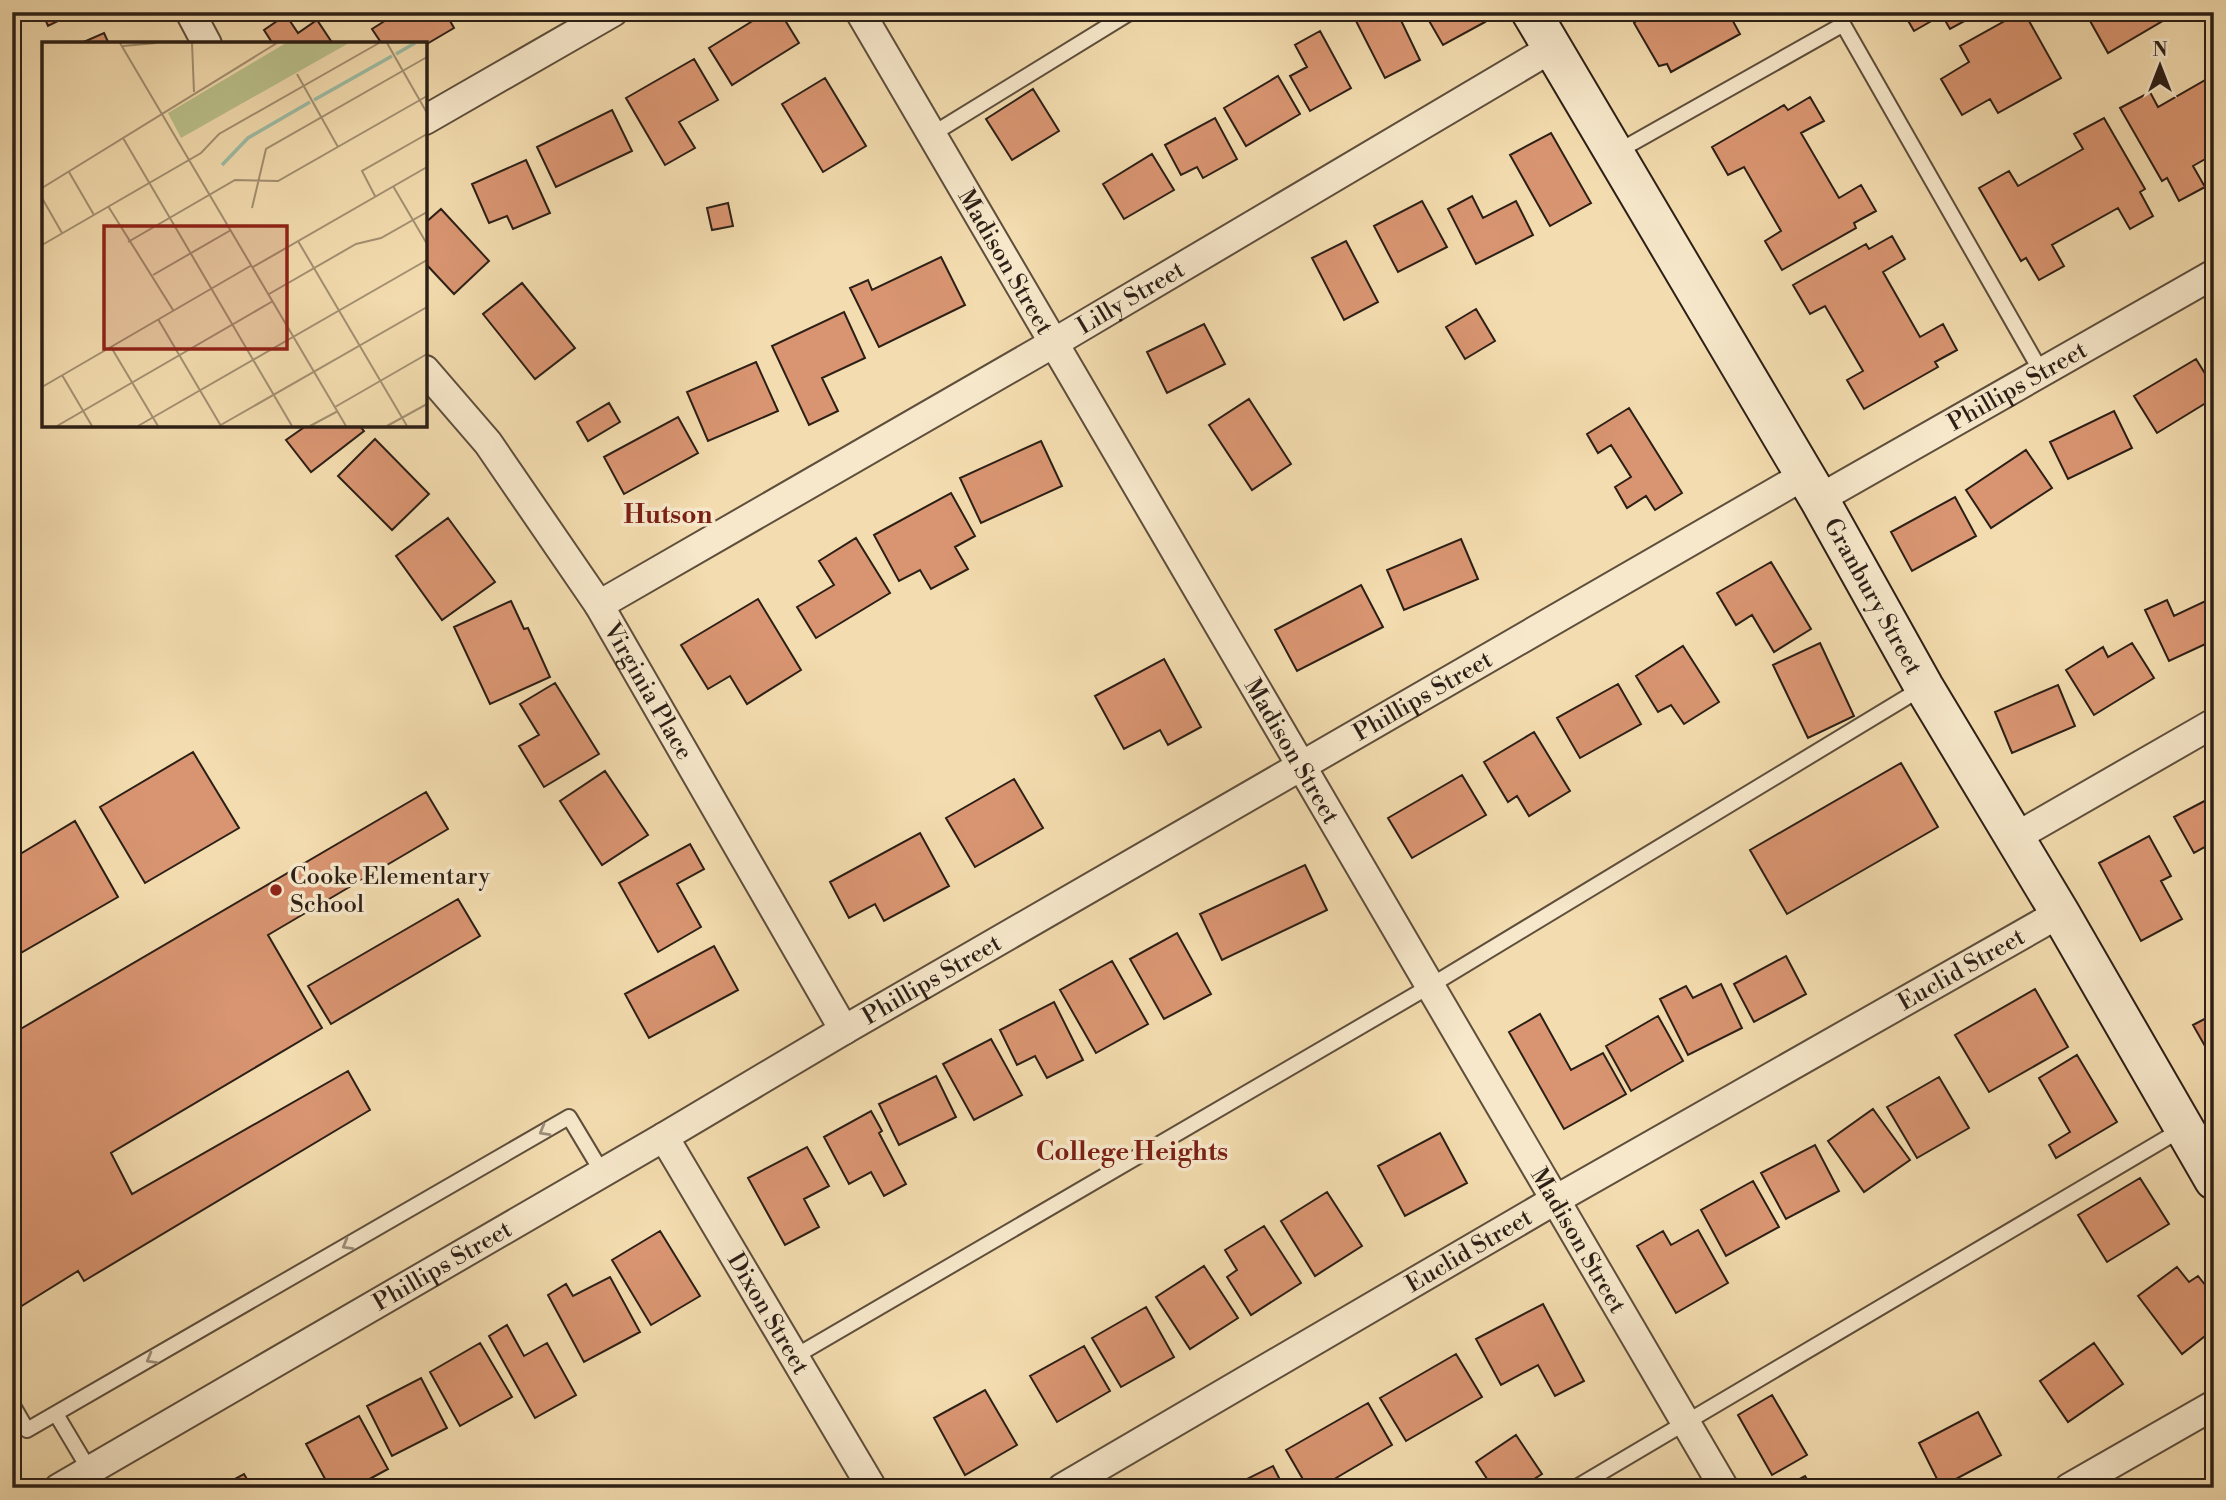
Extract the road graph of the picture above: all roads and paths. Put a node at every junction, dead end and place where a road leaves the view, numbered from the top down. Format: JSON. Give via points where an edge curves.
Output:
{"nodes":[{"id":1,"x":190,"y":12,"type":"edge"},
{"id":2,"x":613,"y":12,"type":"edge"},
{"id":3,"x":860,"y":12,"type":"edge"},
{"id":4,"x":1131,"y":12,"type":"edge"},
{"id":5,"x":1531,"y":12,"type":"edge"},
{"id":6,"x":1839,"y":18,"type":"edge"},
{"id":7,"x":206,"y":42,"type":"edge"},
{"id":8,"x":1552,"y":48,"type":"junction"},
{"id":9,"x":427,"y":119,"type":"edge"},
{"id":10,"x":932,"y":135,"type":"junction"},
{"id":11,"x":1614,"y":153,"type":"junction"},
{"id":12,"x":2214,"y":274,"type":"edge"},
{"id":13,"x":1052,"y":344,"type":"junction"},
{"id":14,"x":427,"y":372,"type":"edge"},
{"id":15,"x":2042,"y":373,"type":"junction"},
{"id":16,"x":1812,"y":487,"type":"junction"},
{"id":17,"x":599,"y":605,"type":"junction"},
{"id":18,"x":1924,"y":687,"type":"junction"},
{"id":19,"x":2214,"y":723,"type":"edge"},
{"id":20,"x":1302,"y":766,"type":"junction"},
{"id":21,"x":2014,"y":838,"type":"junction"},
{"id":22,"x":2060,"y":913,"type":"junction"},
{"id":23,"x":1430,"y":986,"type":"junction"},
{"id":24,"x":844,"y":1030,"type":"junction"},
{"id":25,"x":2183,"y":1128,"type":"junction"},
{"id":26,"x":664,"y":1137,"type":"junction"},
{"id":27,"x":603,"y":1172,"type":"junction"},
{"id":28,"x":2214,"y":1180,"type":"edge"},
{"id":29,"x":1555,"y":1200,"type":"junction"},
{"id":30,"x":794,"y":1357,"type":"junction"},
{"id":31,"x":12,"y":1404,"type":"edge"},
{"id":32,"x":2214,"y":1405,"type":"edge"},
{"id":33,"x":56,"y":1414,"type":"junction"},
{"id":34,"x":1685,"y":1422,"type":"junction"},
{"id":35,"x":95,"y":1479,"type":"edge"},
{"id":36,"x":60,"y":1488,"type":"edge"},
{"id":37,"x":872,"y":1488,"type":"edge"},
{"id":38,"x":1062,"y":1488,"type":"edge"},
{"id":39,"x":1575,"y":1488,"type":"edge"},
{"id":40,"x":1724,"y":1488,"type":"edge"},
{"id":41,"x":2069,"y":1488,"type":"edge"}],
"edges":[{"from":1,"to":7,"type":"street"},
{"from":2,"to":9,"type":"street"},
{"from":3,"to":10,"type":"street","name":"Madison Street"},
{"from":4,"to":10,"type":"lane"},
{"from":5,"to":8,"type":"street","name":"Granbury Street"},
{"from":6,"to":11,"type":"lane"},
{"from":6,"to":15,"type":"lane"},
{"from":8,"to":11,"type":"street","name":"Granbury Street"},
{"from":8,"to":13,"type":"street","name":"Lilly Street"},
{"from":10,"to":13,"type":"street","name":"Madison Street"},
{"from":11,"to":16,"type":"street","name":"Granbury Street"},
{"from":12,"to":15,"type":"street","name":"Phillips Street"},
{"from":13,"to":17,"type":"street","name":"Lilly Street"},
{"from":13,"to":20,"type":"street","name":"Madison Street"},
{"from":14,"to":17,"type":"street","name":"Virginia Place","via":[[488,443]]},
{"from":15,"to":16,"type":"street","name":"Phillips Street"},
{"from":16,"to":18,"type":"street","name":"Granbury Street"},
{"from":16,"to":20,"type":"street","name":"Phillips Street"},
{"from":17,"to":24,"type":"street","name":"Virginia Place"},
{"from":18,"to":21,"type":"street","name":"Granbury Street"},
{"from":18,"to":23,"type":"lane"},
{"from":19,"to":21,"type":"street"},
{"from":20,"to":23,"type":"street","name":"Madison Street"},
{"from":20,"to":24,"type":"street","name":"Phillips Street"},
{"from":21,"to":22,"type":"street","name":"Granbury Street"},
{"from":22,"to":25,"type":"street","name":"Granbury Street"},
{"from":22,"to":29,"type":"street","name":"Euclid Street"},
{"from":23,"to":29,"type":"street","name":"Madison Street"},
{"from":23,"to":30,"type":"lane"},
{"from":24,"to":26,"type":"street","name":"Phillips Street"},
{"from":25,"to":28,"type":"street","name":"Granbury Street"},
{"from":25,"to":34,"type":"lane"},
{"from":26,"to":27,"type":"street","name":"Phillips Street"},
{"from":26,"to":30,"type":"street","name":"Dixon Street"},
{"from":27,"to":33,"type":"lane","one_way":true,"via":[[569,1117]]},
{"from":27,"to":35,"type":"street","name":"Phillips Street"},
{"from":29,"to":34,"type":"street","name":"Madison Street"},
{"from":29,"to":38,"type":"street","name":"Euclid Street"},
{"from":30,"to":37,"type":"street","name":"Dixon Street"},
{"from":31,"to":33,"type":"lane","via":[[27,1430]]},
{"from":32,"to":41,"type":"street"},
{"from":33,"to":35,"type":"lane"},
{"from":34,"to":39,"type":"lane"},
{"from":34,"to":40,"type":"street","name":"Madison Street"},
{"from":35,"to":36,"type":"street","name":"Phillips Street"}]}
